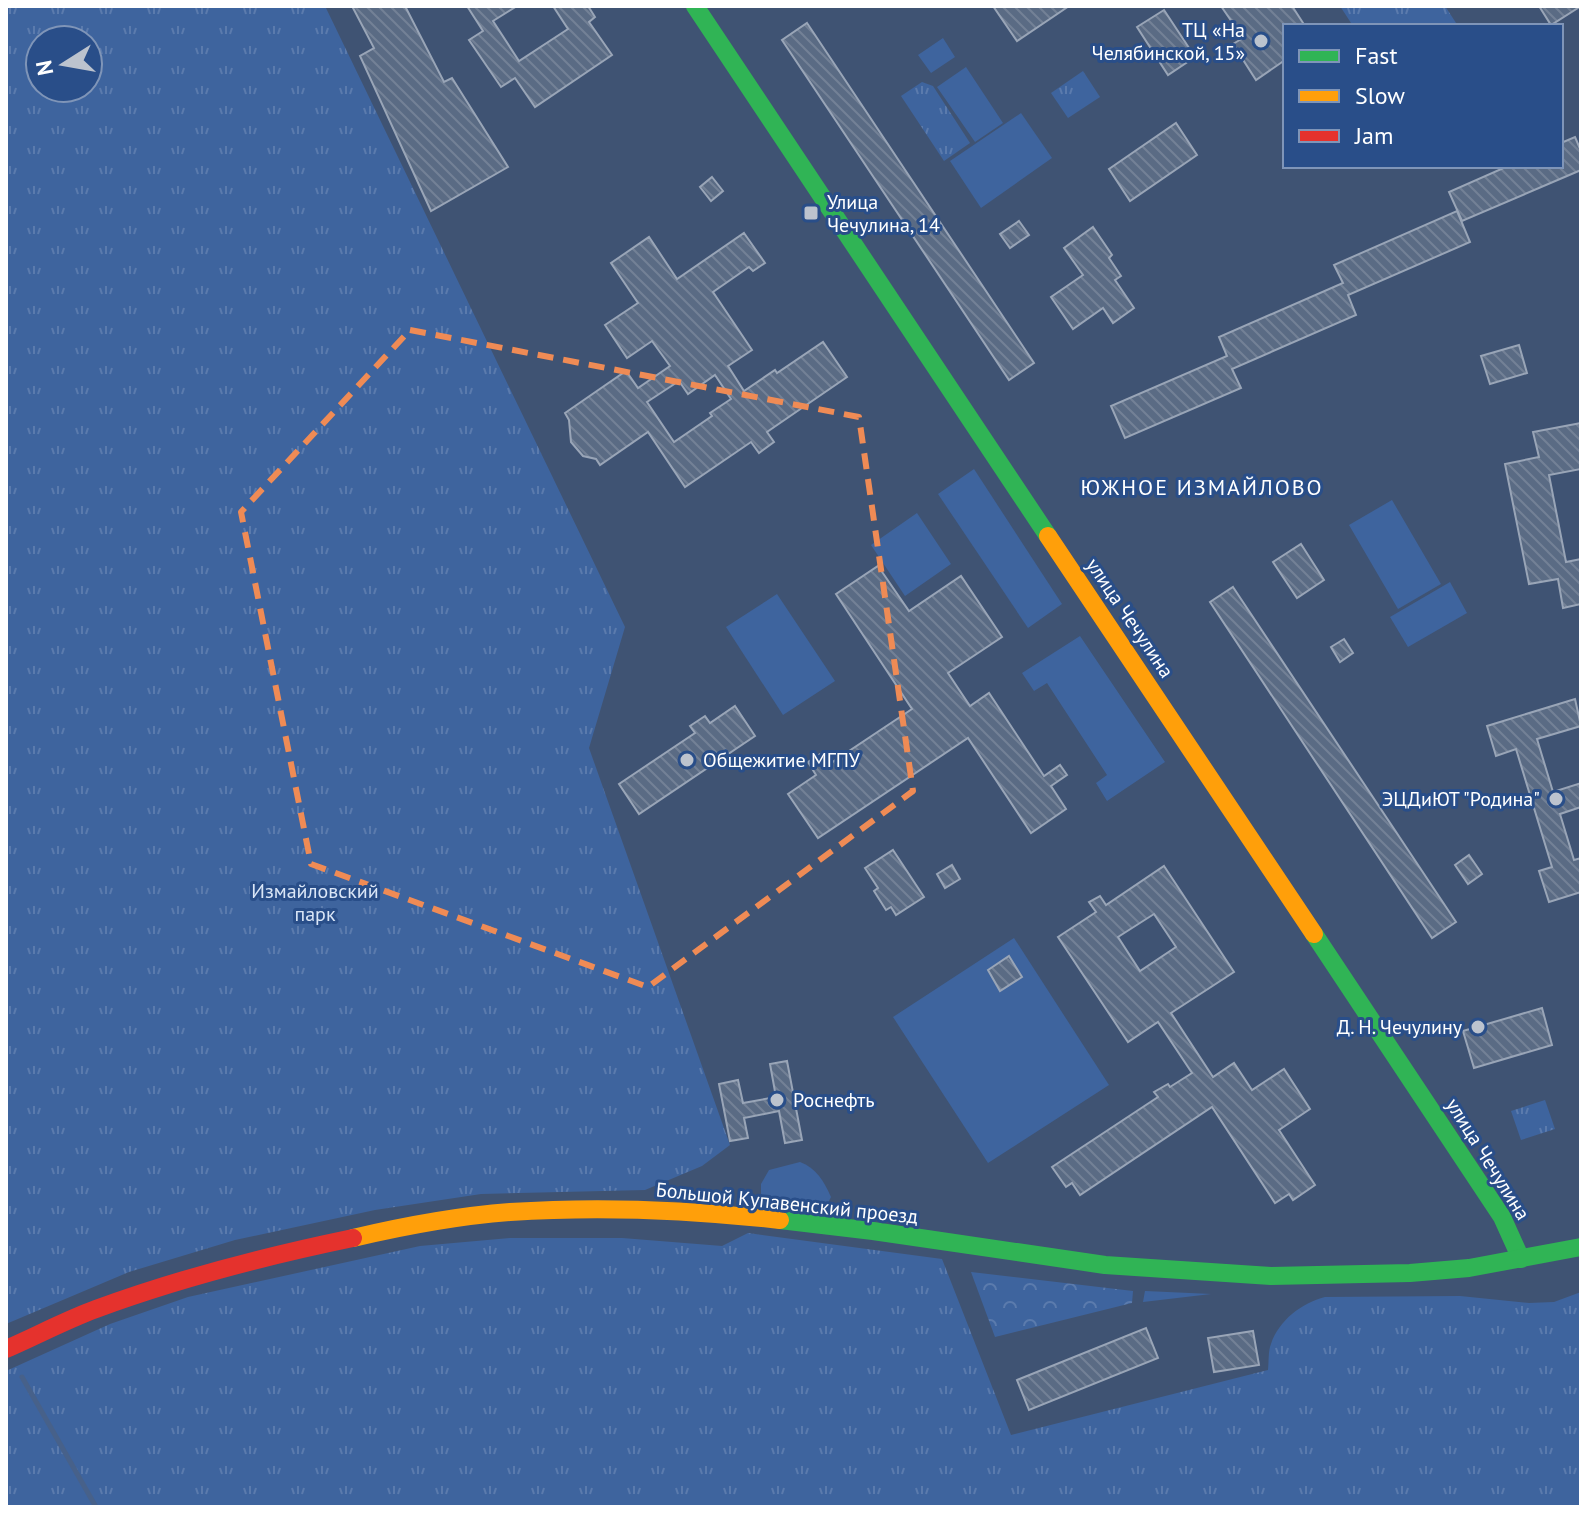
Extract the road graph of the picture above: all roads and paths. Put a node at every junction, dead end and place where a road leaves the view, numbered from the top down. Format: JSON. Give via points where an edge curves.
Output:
{"nodes":[{"id":1,"x":695,"y":6,"type":"edge"},
{"id":2,"x":1581,"y":1247,"type":"edge"},
{"id":3,"x":1521,"y":1259,"type":"junction"},
{"id":4,"x":6,"y":1349,"type":"edge"}],
"edges":[{"from":1,"to":3,"type":"main road","name":"улица Чечулина","via":[[1478,1179]]},
{"from":2,"to":3,"type":"main road","name":"Большой Купавенский проезд"},
{"from":3,"to":4,"type":"main road","name":"Большой Купавенский проезд","via":[[1410,1273],[1228,1274],[1105,1265],[734,1215],[510,1212],[411,1225],[271,1255],[93,1310]]}]}
